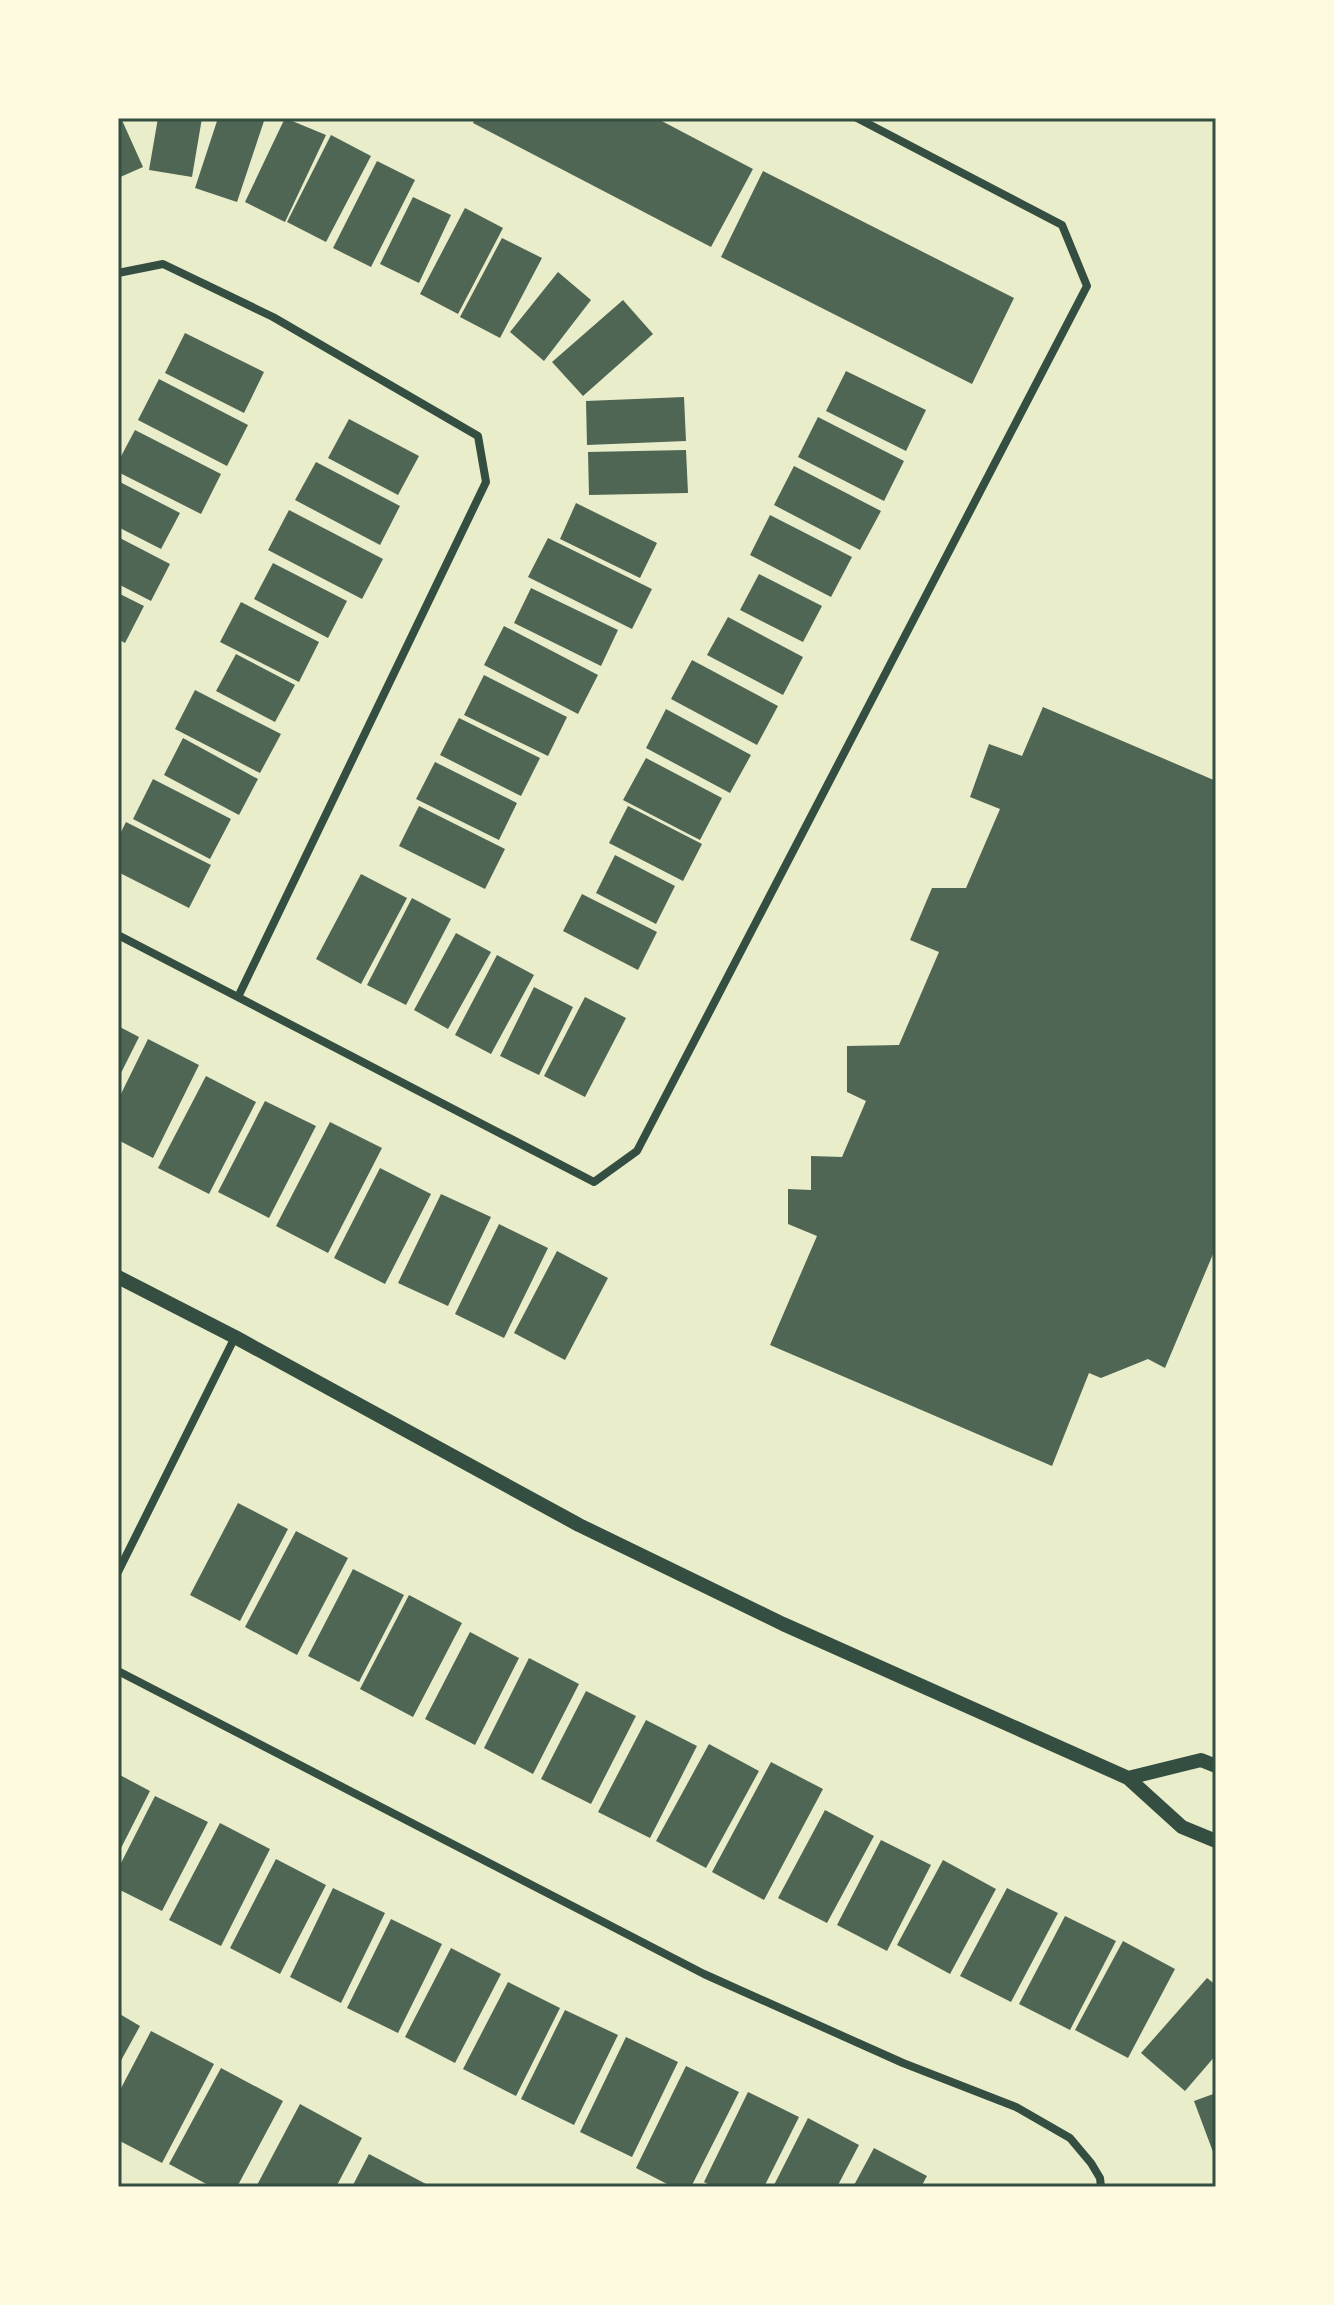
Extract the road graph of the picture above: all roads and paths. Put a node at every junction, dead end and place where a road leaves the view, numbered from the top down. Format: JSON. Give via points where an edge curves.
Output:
{"nodes":[{"id":1,"x":857,"y":118,"type":"edge"},
{"id":2,"x":118,"y":273,"type":"edge"},
{"id":3,"x":118,"y":935,"type":"edge"},
{"id":4,"x":238,"y":997,"type":"junction"},
{"id":5,"x":118,"y":1277,"type":"edge"},
{"id":6,"x":235,"y":1337,"type":"junction"},
{"id":7,"x":118,"y":1572,"type":"edge"},
{"id":8,"x":118,"y":1671,"type":"edge"},
{"id":9,"x":1216,"y":1766,"type":"edge"},
{"id":10,"x":1128,"y":1778,"type":"junction"},
{"id":11,"x":1216,"y":1841,"type":"edge"},
{"id":12,"x":1101,"y":2187,"type":"edge"}],
"edges":[{"from":1,"to":4,"type":"street","via":[[1062,225],[1087,286],[637,1151],[594,1182]]},
{"from":2,"to":4,"type":"street","via":[[163,264],[273,317],[478,436],[486,482]]},
{"from":3,"to":4,"type":"street"},
{"from":5,"to":6,"type":"street"},
{"from":6,"to":7,"type":"street"},
{"from":6,"to":10,"type":"street","via":[[591,1531],[783,1624]]},
{"from":8,"to":12,"type":"street","via":[[704,1974],[1016,2107],[1070,2138],[1091,2163]]},
{"from":9,"to":10,"type":"street","via":[[1201,1760]]},
{"from":10,"to":11,"type":"street","via":[[1182,1827]]}]}
